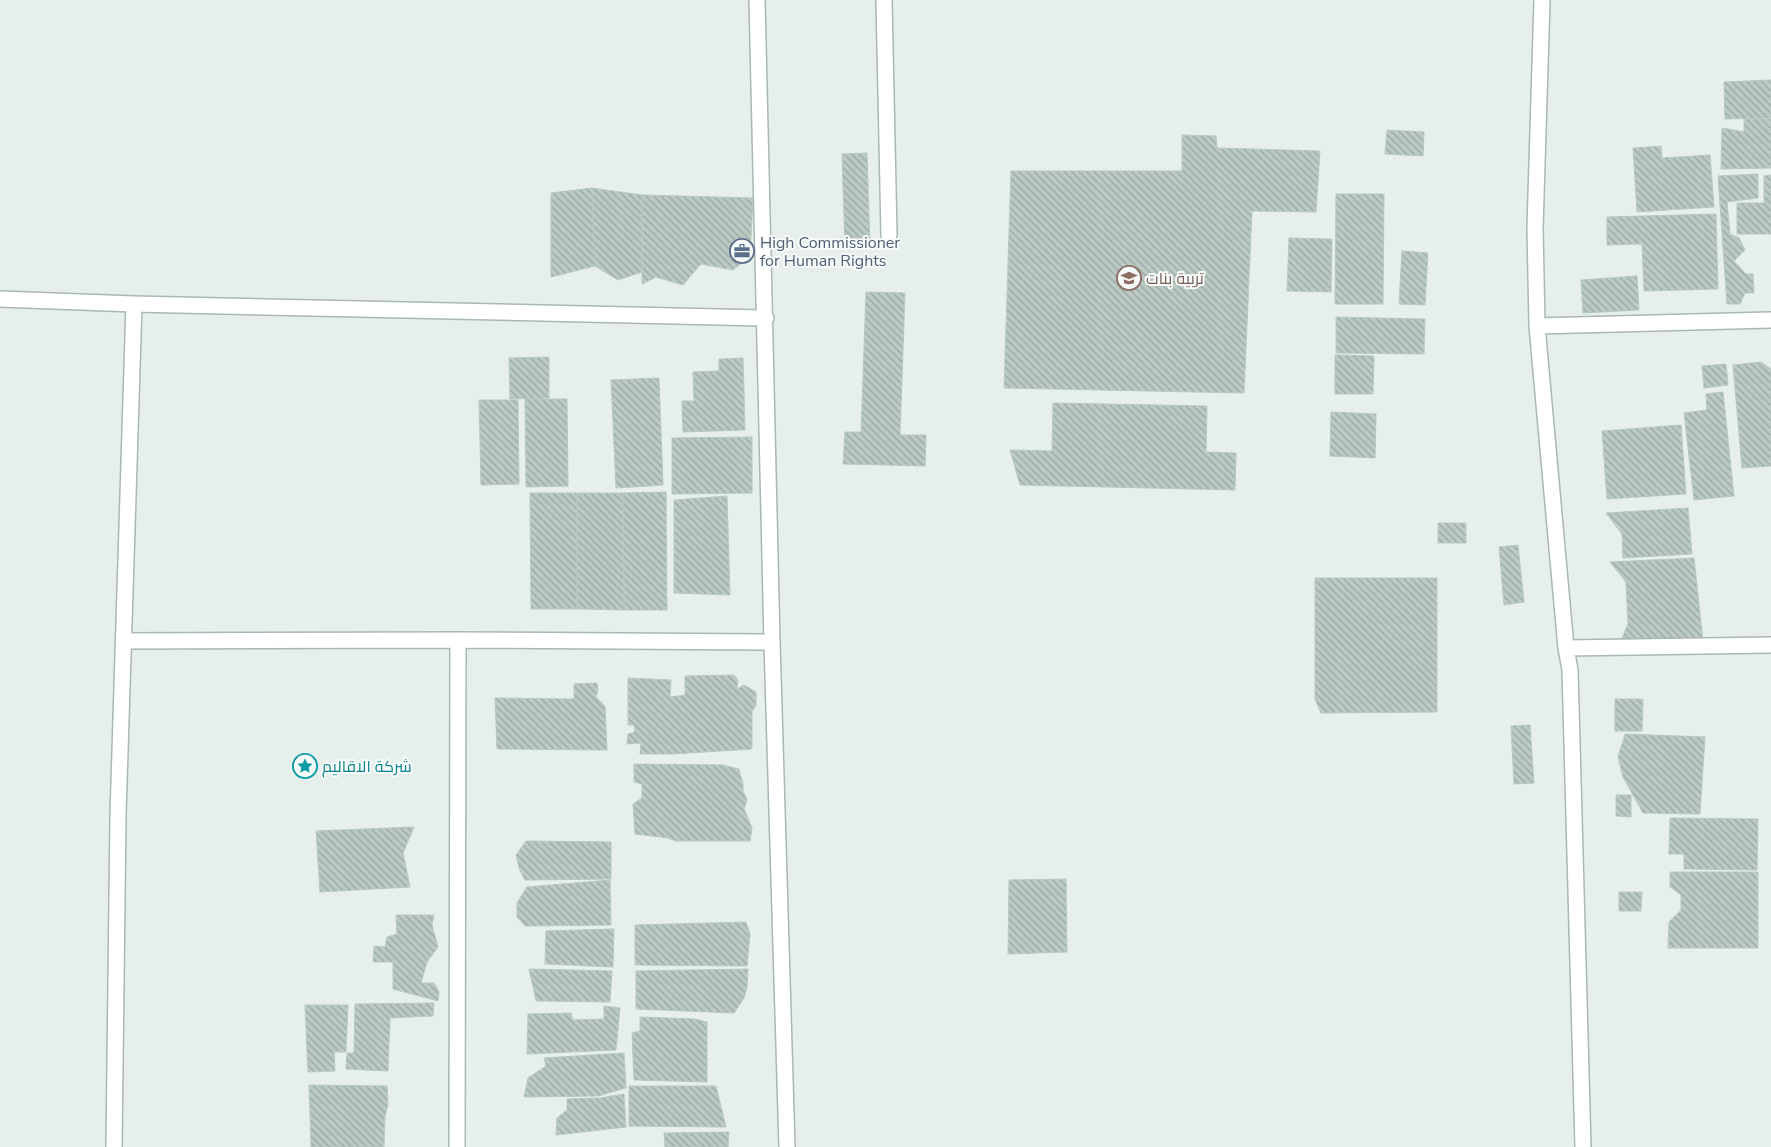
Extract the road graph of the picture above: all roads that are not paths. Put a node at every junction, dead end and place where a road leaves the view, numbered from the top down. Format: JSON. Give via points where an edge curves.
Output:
{"nodes":[{"id":1,"x":757,"y":0,"type":"edge"},
{"id":2,"x":884,"y":0,"type":"edge"},
{"id":3,"x":1542,"y":0,"type":"edge"},
{"id":4,"x":889,"y":236,"type":"dead end"},
{"id":5,"x":0,"y":299,"type":"edge"},
{"id":6,"x":134,"y":304,"type":"junction"},
{"id":7,"x":766,"y":318,"type":"junction"},
{"id":8,"x":1771,"y":320,"type":"edge"},
{"id":9,"x":1537,"y":326,"type":"junction"},
{"id":10,"x":458,"y":640,"type":"junction"},
{"id":11,"x":124,"y":641,"type":"junction"},
{"id":12,"x":772,"y":642,"type":"junction"},
{"id":13,"x":1771,"y":645,"type":"edge"},
{"id":14,"x":1566,"y":648,"type":"junction"},
{"id":15,"x":114,"y":1147,"type":"edge"},
{"id":16,"x":457,"y":1147,"type":"edge"},
{"id":17,"x":787,"y":1147,"type":"edge"},
{"id":18,"x":1583,"y":1147,"type":"edge"}],
"edges":[{"from":1,"to":7,"type":"street"},
{"from":2,"to":4,"type":"street"},
{"from":3,"to":9,"type":"street","via":[[1536,228]]},
{"from":5,"to":6,"type":"street"},
{"from":6,"to":7,"type":"street"},
{"from":6,"to":11,"type":"street"},
{"from":7,"to":12,"type":"street"},
{"from":8,"to":9,"type":"street"},
{"from":9,"to":14,"type":"street"},
{"from":10,"to":11,"type":"street"},
{"from":10,"to":12,"type":"street"},
{"from":10,"to":16,"type":"street"},
{"from":11,"to":15,"type":"street","via":[[118,815]]},
{"from":12,"to":17,"type":"street"},
{"from":13,"to":14,"type":"street"},
{"from":14,"to":18,"type":"street","via":[[1570,670]]}]}
